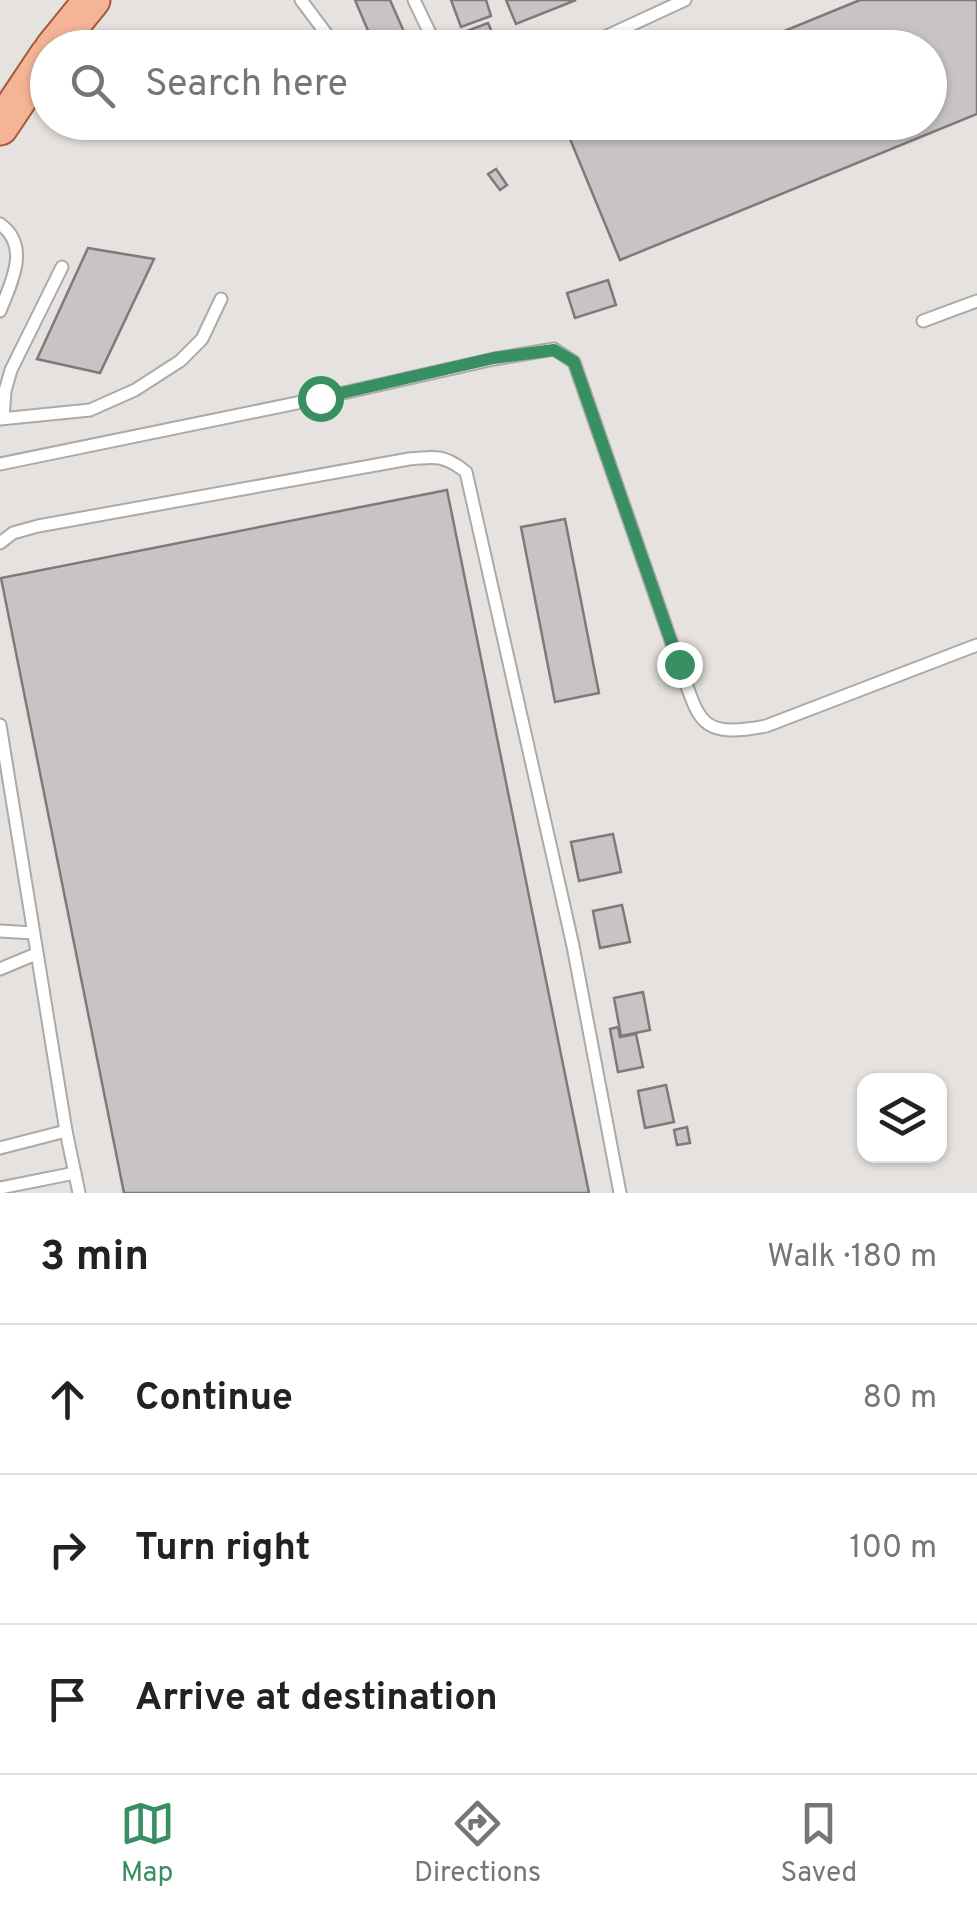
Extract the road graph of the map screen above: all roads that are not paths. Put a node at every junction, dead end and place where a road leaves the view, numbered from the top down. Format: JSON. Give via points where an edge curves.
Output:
{"nodes":[{"id":1,"x":92,"y":0,"type":"edge"},
{"id":2,"x":301,"y":0,"type":"edge"},
{"id":3,"x":414,"y":0,"type":"edge"},
{"id":4,"x":685,"y":0,"type":"edge"},
{"id":5,"x":68,"y":30,"type":"edge"},
{"id":6,"x":324,"y":30,"type":"edge"},
{"id":7,"x":425,"y":30,"type":"edge"},
{"id":8,"x":620,"y":30,"type":"edge"},
{"id":9,"x":30,"y":81,"type":"edge"},
{"id":10,"x":0,"y":127,"type":"edge"},
{"id":11,"x":0,"y":224,"type":"edge"},
{"id":12,"x":62,"y":267,"type":"dead end"},
{"id":13,"x":220,"y":299,"type":"dead end"},
{"id":14,"x":977,"y":300,"type":"edge"},
{"id":15,"x":0,"y":311,"type":"edge"},
{"id":16,"x":923,"y":321,"type":"dead end"},
{"id":17,"x":1,"y":419,"type":"edge"},
{"id":18,"x":0,"y":464,"type":"edge"},
{"id":19,"x":0,"y":543,"type":"edge"},
{"id":20,"x":977,"y":645,"type":"edge"},
{"id":21,"x":0,"y":725,"type":"edge"},
{"id":22,"x":0,"y":931,"type":"edge"},
{"id":23,"x":33,"y":933,"type":"junction"},
{"id":24,"x":36,"y":954,"type":"junction"},
{"id":25,"x":0,"y":968,"type":"edge"},
{"id":26,"x":66,"y":1132,"type":"junction"},
{"id":27,"x":0,"y":1148,"type":"edge"},
{"id":28,"x":76,"y":1173,"type":"junction"},
{"id":29,"x":0,"y":1188,"type":"edge"},
{"id":30,"x":80,"y":1193,"type":"edge"},
{"id":31,"x":620,"y":1193,"type":"edge"}],
"edges":[{"from":1,"to":5,"type":"main road"},
{"from":2,"to":6,"type":"lane"},
{"from":3,"to":7,"type":"lane"},
{"from":4,"to":8,"type":"lane"},
{"from":9,"to":10,"type":"main road"},
{"from":11,"to":15,"type":"lane","via":[[12,234],[16,270]]},
{"from":12,"to":17,"type":"lane","via":[[11,370]]},
{"from":13,"to":17,"type":"lane","via":[[202,339],[135,390],[90,410]]},
{"from":14,"to":16,"type":"lane"},
{"from":18,"to":20,"type":"lane","via":[[554,350],[574,362],[704,723],[730,730],[766,726]]},
{"from":19,"to":31,"type":"lane","via":[[38,526],[409,459],[434,456],[466,472],[573,946]]},
{"from":21,"to":23,"type":"lane"},
{"from":22,"to":23,"type":"lane"},
{"from":23,"to":24,"type":"lane"},
{"from":24,"to":25,"type":"lane"},
{"from":24,"to":26,"type":"lane"},
{"from":26,"to":27,"type":"lane"},
{"from":26,"to":28,"type":"lane"},
{"from":28,"to":29,"type":"lane"},
{"from":28,"to":30,"type":"lane"}]}
